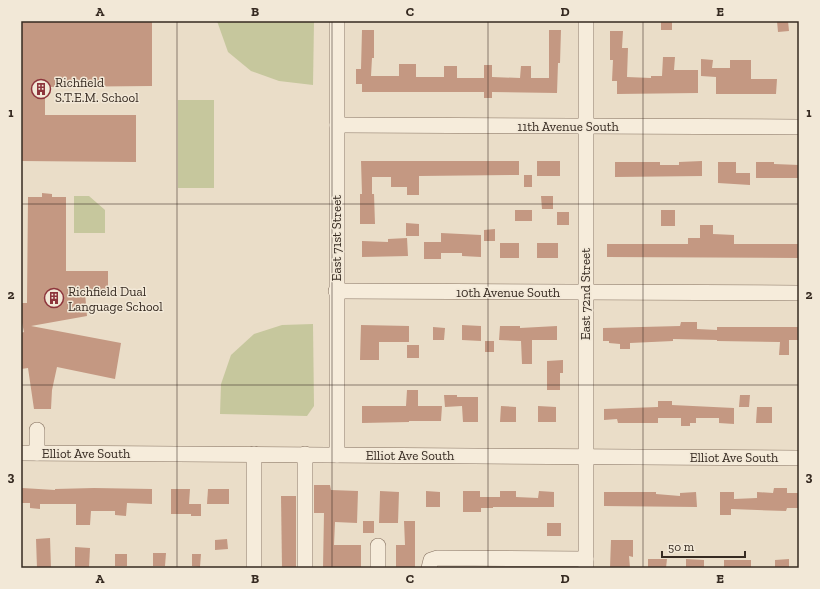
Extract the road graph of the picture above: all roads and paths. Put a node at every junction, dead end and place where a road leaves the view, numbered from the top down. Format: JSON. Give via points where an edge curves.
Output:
{"nodes":[{"id":1,"x":337,"y":21,"type":"edge"},
{"id":2,"x":586,"y":21,"type":"edge"},
{"id":3,"x":337,"y":125,"type":"junction"},
{"id":4,"x":586,"y":126,"type":"junction"},
{"id":5,"x":799,"y":127,"type":"edge"},
{"id":6,"x":336,"y":291,"type":"junction"},
{"id":7,"x":585,"y":292,"type":"junction"},
{"id":8,"x":799,"y":293,"type":"edge"},
{"id":9,"x":37,"y":430,"type":"dead end"},
{"id":10,"x":21,"y":453,"type":"edge"},
{"id":11,"x":37,"y":453,"type":"junction"},
{"id":12,"x":254,"y":454,"type":"junction"},
{"id":13,"x":304,"y":454,"type":"junction"},
{"id":14,"x":337,"y":455,"type":"junction"},
{"id":15,"x":586,"y":456,"type":"junction"},
{"id":16,"x":799,"y":458,"type":"edge"},
{"id":17,"x":378,"y":546,"type":"dead end"},
{"id":18,"x":586,"y":563,"type":"edge"},
{"id":19,"x":254,"y":568,"type":"edge"},
{"id":20,"x":305,"y":568,"type":"edge"},
{"id":21,"x":378,"y":568,"type":"edge"},
{"id":22,"x":429,"y":568,"type":"edge"}],
"edges":[{"from":1,"to":3,"type":"street","name":"East 71st Street"},
{"from":2,"to":4,"type":"street","name":"East 72nd Street"},
{"from":3,"to":4,"type":"street","name":"11th Avenue South"},
{"from":3,"to":6,"type":"street","name":"East 71st Street"},
{"from":4,"to":5,"type":"street","name":"11th Avenue South"},
{"from":4,"to":7,"type":"street","name":"East 72nd Street"},
{"from":6,"to":7,"type":"street","name":"10th Avenue South"},
{"from":6,"to":14,"type":"street","name":"East 71st Street"},
{"from":7,"to":8,"type":"street","name":"10th Avenue South"},
{"from":7,"to":15,"type":"street","name":"East 72nd Street"},
{"from":9,"to":11,"type":"street"},
{"from":10,"to":11,"type":"street","name":"Elliot Ave South"},
{"from":11,"to":12,"type":"street","name":"Elliot Ave South"},
{"from":12,"to":13,"type":"street","name":"Elliot Ave South"},
{"from":12,"to":19,"type":"street"},
{"from":13,"to":14,"type":"street","name":"Elliot Ave South"},
{"from":13,"to":20,"type":"street"},
{"from":14,"to":15,"type":"street","name":"Elliot Ave South"},
{"from":15,"to":16,"type":"street","name":"Elliot Ave South"},
{"from":15,"to":18,"type":"street","name":"East 72nd Street"},
{"from":17,"to":21,"type":"street"},
{"from":18,"to":22,"type":"street","via":[[437,558],[431,560]]}]}
